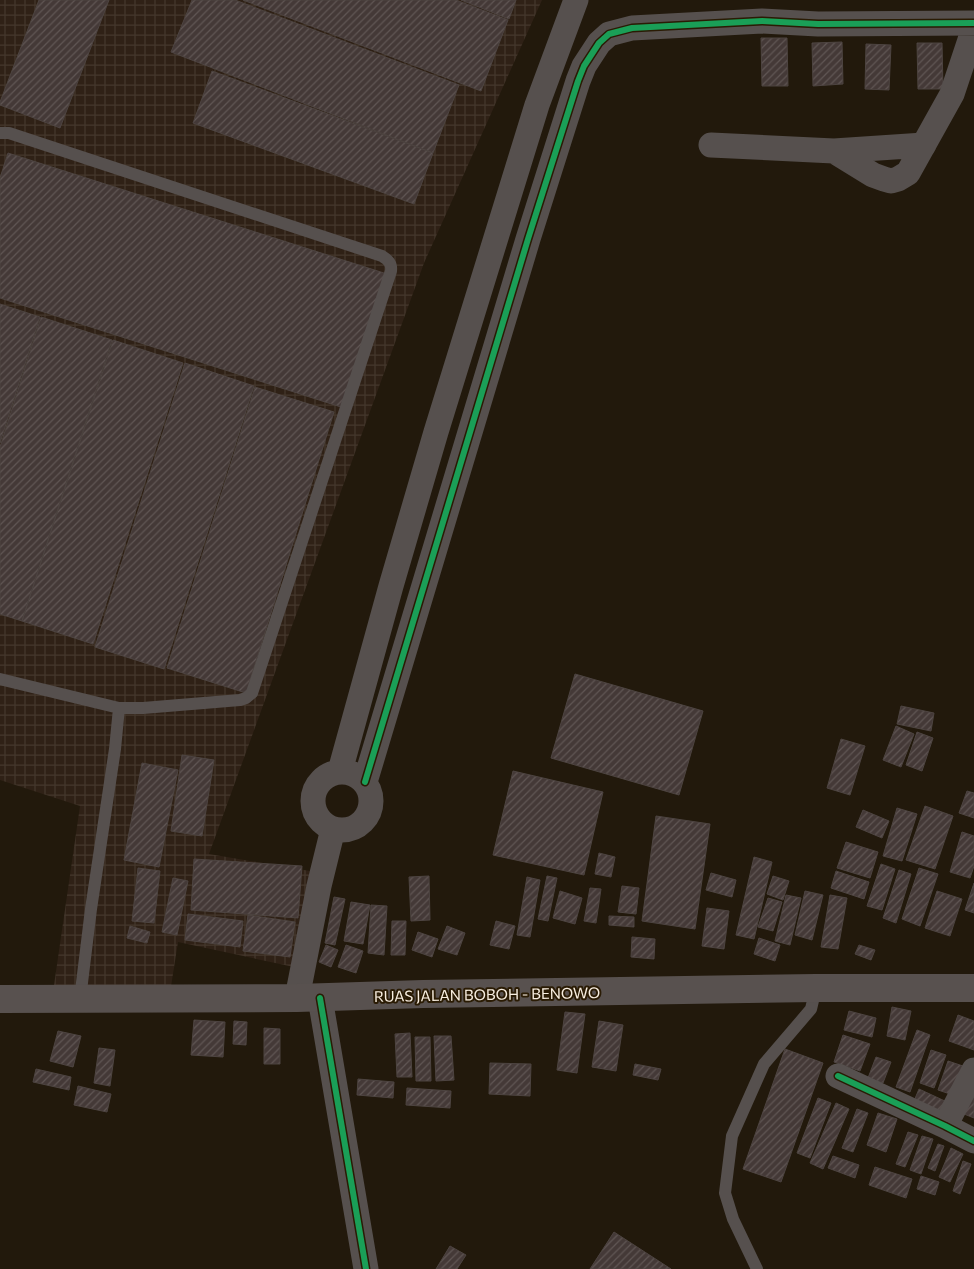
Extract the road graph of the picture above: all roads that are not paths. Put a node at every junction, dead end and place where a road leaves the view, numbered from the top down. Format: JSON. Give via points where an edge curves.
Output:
{"nodes":[{"id":1,"x":576,"y":0,"type":"edge"},
{"id":2,"x":765,"y":11,"type":"edge"},
{"id":3,"x":974,"y":23,"type":"edge"},
{"id":4,"x":974,"y":28,"type":"edge"},
{"id":5,"x":559,"y":44,"type":"junction"},
{"id":6,"x":590,"y":56,"type":"junction"},
{"id":7,"x":0,"y":133,"type":"edge"},
{"id":8,"x":711,"y":145,"type":"dead end"},
{"id":9,"x":924,"y":145,"type":"junction"},
{"id":10,"x":834,"y":151,"type":"junction"},
{"id":11,"x":451,"y":386,"type":"junction"},
{"id":12,"x":481,"y":396,"type":"junction"},
{"id":13,"x":0,"y":679,"type":"edge"},
{"id":14,"x":119,"y":708,"type":"junction"},
{"id":15,"x":340,"y":771,"type":"junction"},
{"id":16,"x":365,"y":782,"type":"junction"},
{"id":17,"x":333,"y":829,"type":"junction"},
{"id":18,"x":816,"y":988,"type":"junction"},
{"id":19,"x":974,"y":988,"type":"edge"},
{"id":20,"x":308,"y":998,"type":"junction"},
{"id":21,"x":0,"y":999,"type":"edge"},
{"id":22,"x":80,"y":999,"type":"junction"},
{"id":23,"x":974,"y":1070,"type":"edge"},
{"id":24,"x":838,"y":1076,"type":"dead end"},
{"id":25,"x":945,"y":1126,"type":"junction"},
{"id":26,"x":974,"y":1141,"type":"edge"},
{"id":27,"x":366,"y":1269,"type":"edge"},
{"id":28,"x":757,"y":1269,"type":"edge"}],
"edges":[{"from":1,"to":5,"type":"street"},
{"from":2,"to":3,"type":"street","via":[[818,24]]},
{"from":2,"to":6,"type":"street","via":[[620,31],[599,43]]},
{"from":4,"to":9,"type":"street","via":[[952,94]]},
{"from":5,"to":6,"type":"street"},
{"from":5,"to":11,"type":"street","via":[[537,105]]},
{"from":6,"to":12,"type":"street","via":[[578,81]]},
{"from":7,"to":14,"type":"lane","via":[[9,133],[382,256],[391,266],[252,693],[240,700]]},
{"from":8,"to":10,"type":"street"},
{"from":9,"to":10,"type":"street"},
{"from":9,"to":10,"type":"street","via":[[908,173],[891,181],[873,175]]},
{"from":11,"to":12,"type":"street"},
{"from":11,"to":15,"type":"street","via":[[393,577]]},
{"from":12,"to":16,"type":"street"},
{"from":13,"to":14,"type":"lane"},
{"from":14,"to":22,"type":"lane"},
{"from":15,"to":16,"type":"street","via":[[349,772]]},
{"from":15,"to":17,"type":"street","via":[[319,781],[312,803],[323,823]]},
{"from":16,"to":17,"type":"street","via":[[372,802],[363,822],[354,828]]},
{"from":17,"to":20,"type":"street","via":[[318,886]]},
{"from":18,"to":19,"type":"main road","name":"RUAS JALAN BOBOH - BENOWO"},
{"from":18,"to":20,"type":"main road","name":"RUAS JALAN BOBOH - BENOWO"},
{"from":18,"to":28,"type":"lane","via":[[811,1009],[764,1064],[732,1136],[726,1193],[733,1220]]},
{"from":20,"to":22,"type":"main road","name":"RUAS JALAN BOBOH - BENOWO"},
{"from":20,"to":27,"type":"street"},
{"from":21,"to":22,"type":"main road","name":"RUAS JALAN BOBOH - BENOWO"},
{"from":23,"to":25,"type":"street"},
{"from":24,"to":25,"type":"street"},
{"from":25,"to":26,"type":"street"}]}
